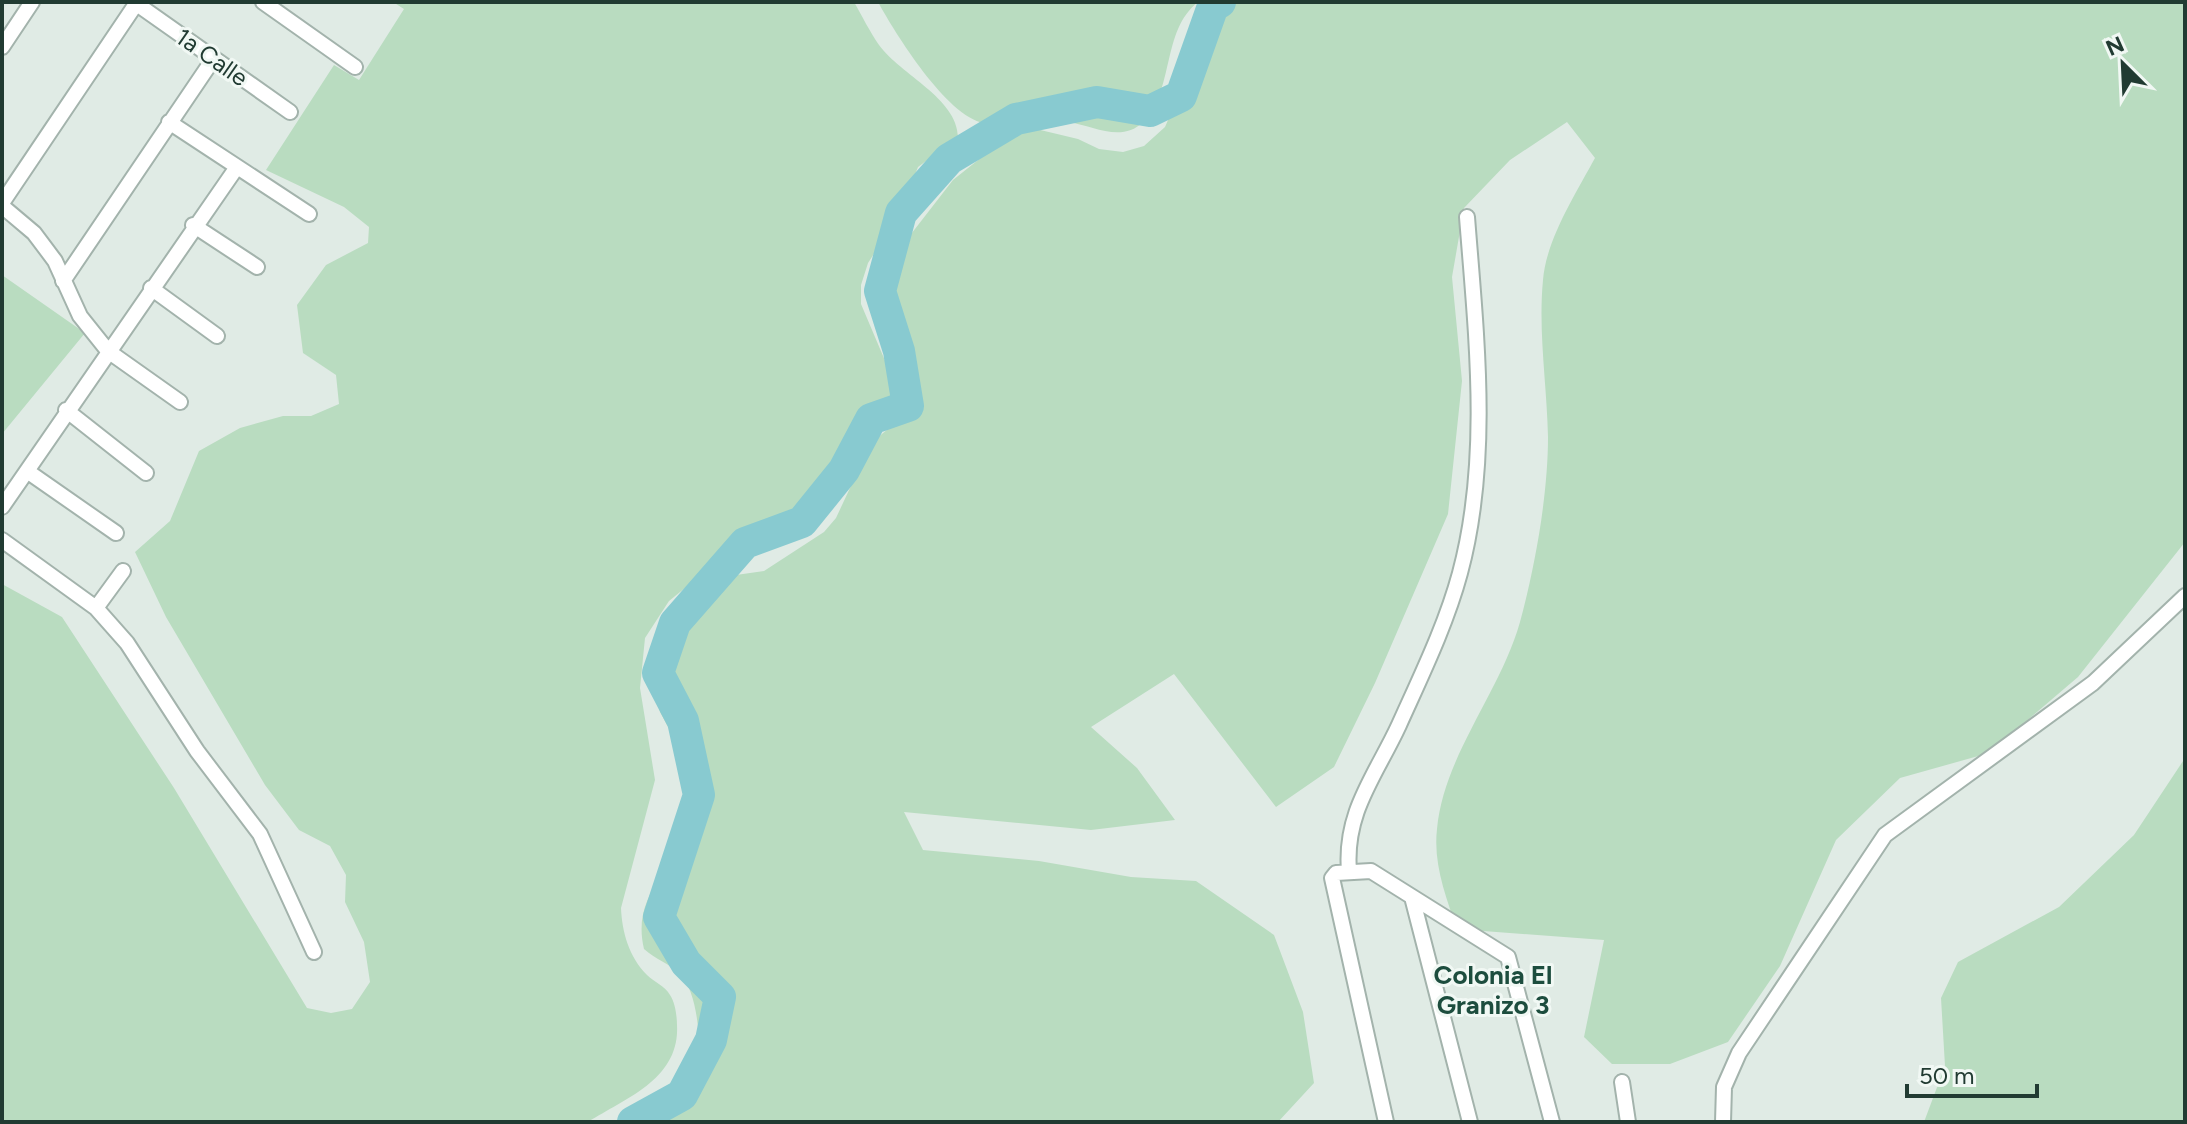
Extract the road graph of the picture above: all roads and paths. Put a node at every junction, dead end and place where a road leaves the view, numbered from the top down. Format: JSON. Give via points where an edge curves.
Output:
{"nodes":[{"id":1,"x":32,"y":2,"type":"edge"},
{"id":2,"x":263,"y":2,"type":"edge"},
{"id":3,"x":135,"y":3,"type":"edge"},
{"id":4,"x":2,"y":47,"type":"edge"},
{"id":5,"x":214,"y":58,"type":"junction"},
{"id":6,"x":355,"y":67,"type":"dead end"},
{"id":7,"x":290,"y":112,"type":"dead end"},
{"id":8,"x":169,"y":122,"type":"junction"},
{"id":9,"x":237,"y":167,"type":"junction"},
{"id":10,"x":2,"y":204,"type":"edge"},
{"id":11,"x":309,"y":214,"type":"dead end"},
{"id":12,"x":1467,"y":217,"type":"dead end"},
{"id":13,"x":193,"y":225,"type":"junction"},
{"id":14,"x":257,"y":267,"type":"dead end"},
{"id":15,"x":63,"y":281,"type":"junction"},
{"id":16,"x":151,"y":288,"type":"junction"},
{"id":17,"x":217,"y":336,"type":"dead end"},
{"id":18,"x":108,"y":351,"type":"junction"},
{"id":19,"x":180,"y":402,"type":"dead end"},
{"id":20,"x":66,"y":410,"type":"junction"},
{"id":21,"x":27,"y":471,"type":"junction"},
{"id":22,"x":146,"y":473,"type":"dead end"},
{"id":23,"x":2,"y":507,"type":"edge"},
{"id":24,"x":116,"y":533,"type":"dead end"},
{"id":25,"x":2,"y":540,"type":"edge"},
{"id":26,"x":123,"y":571,"type":"dead end"},
{"id":27,"x":2185,"y":596,"type":"edge"},
{"id":28,"x":96,"y":608,"type":"junction"},
{"id":29,"x":1349,"y":871,"type":"junction"},
{"id":30,"x":1412,"y":897,"type":"junction"},
{"id":31,"x":314,"y":952,"type":"dead end"},
{"id":32,"x":1622,"y":1082,"type":"dead end"},
{"id":33,"x":1386,"y":1122,"type":"edge"},
{"id":34,"x":1470,"y":1122,"type":"edge"},
{"id":35,"x":1552,"y":1122,"type":"edge"},
{"id":36,"x":1628,"y":1122,"type":"edge"},
{"id":37,"x":1723,"y":1122,"type":"edge"}],
"edges":[{"from":1,"to":4,"type":"street"},
{"from":2,"to":6,"type":"street"},
{"from":3,"to":5,"type":"street","name":"1a Calle"},
{"from":3,"to":10,"type":"street"},
{"from":5,"to":7,"type":"street","name":"1a Calle"},
{"from":5,"to":8,"type":"street"},
{"from":8,"to":9,"type":"street"},
{"from":8,"to":15,"type":"street"},
{"from":9,"to":11,"type":"street"},
{"from":9,"to":13,"type":"street"},
{"from":10,"to":15,"type":"street","via":[[34,233]]},
{"from":12,"to":29,"type":"street","via":[[1477,347],[1473,513],[1460,575],[1436,640],[1398,728],[1359,798],[1348,837]]},
{"from":13,"to":14,"type":"street"},
{"from":13,"to":16,"type":"street"},
{"from":15,"to":18,"type":"street","via":[[80,316]]},
{"from":16,"to":17,"type":"street"},
{"from":16,"to":18,"type":"street"},
{"from":18,"to":19,"type":"street"},
{"from":18,"to":20,"type":"street"},
{"from":20,"to":21,"type":"street"},
{"from":20,"to":22,"type":"street"},
{"from":21,"to":23,"type":"street"},
{"from":21,"to":24,"type":"street"},
{"from":25,"to":28,"type":"street"},
{"from":26,"to":28,"type":"street"},
{"from":27,"to":37,"type":"street","via":[[2093,683],[1885,835],[1739,1053],[1724,1087]]},
{"from":28,"to":31,"type":"street","via":[[127,643],[197,751],[260,834]]},
{"from":29,"to":30,"type":"street","via":[[1371,871]]},
{"from":29,"to":33,"type":"street","via":[[1332,878]]},
{"from":30,"to":34,"type":"street"},
{"from":30,"to":35,"type":"street","via":[[1508,957]]},
{"from":32,"to":36,"type":"street"}]}
